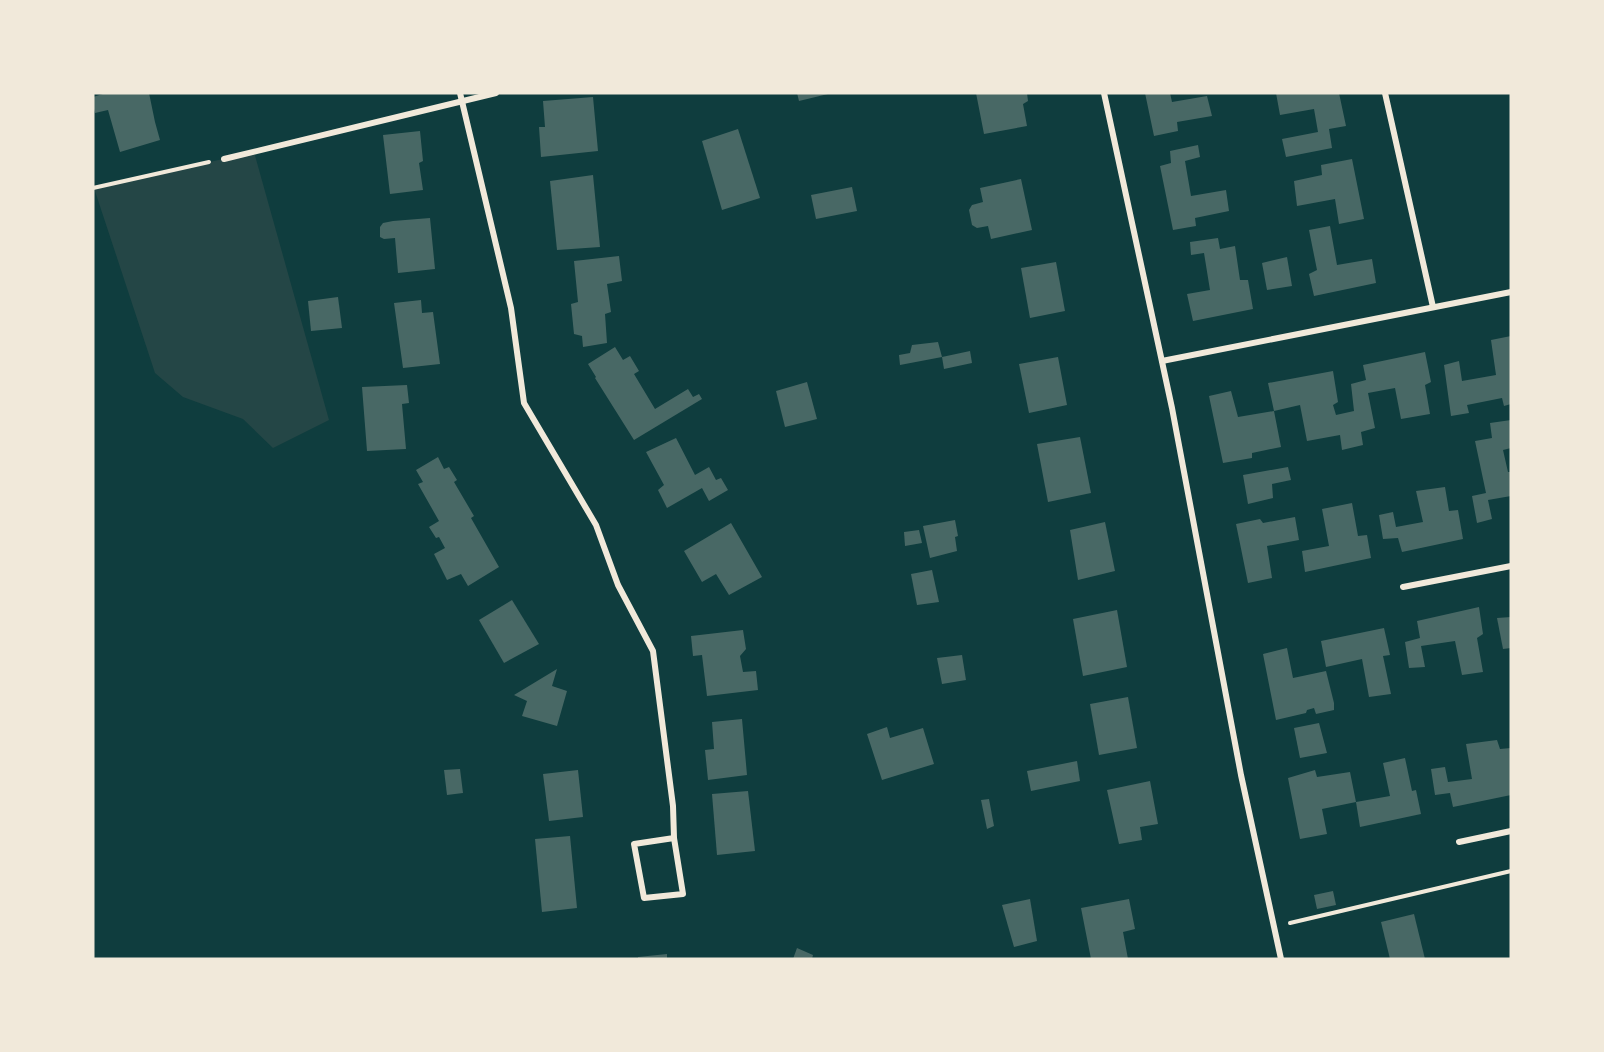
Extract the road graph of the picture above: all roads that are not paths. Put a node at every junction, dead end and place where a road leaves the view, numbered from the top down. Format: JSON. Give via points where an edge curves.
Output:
{"nodes":[{"id":1,"x":460,"y":93,"type":"edge"},
{"id":2,"x":496,"y":93,"type":"edge"},
{"id":3,"x":1104,"y":93,"type":"edge"},
{"id":4,"x":1385,"y":93,"type":"edge"},
{"id":5,"x":461,"y":101,"type":"junction"},
{"id":6,"x":224,"y":159,"type":"road end"},
{"id":7,"x":1511,"y":292,"type":"edge"},
{"id":8,"x":1433,"y":307,"type":"junction"},
{"id":9,"x":1162,"y":361,"type":"junction"},
{"id":10,"x":1511,"y":566,"type":"edge"},
{"id":11,"x":1403,"y":587,"type":"dead end"},
{"id":12,"x":1511,"y":831,"type":"edge"},
{"id":13,"x":674,"y":838,"type":"junction"},
{"id":14,"x":1459,"y":842,"type":"dead end"},
{"id":15,"x":1281,"y":959,"type":"edge"}],
"edges":[{"from":1,"to":5,"type":"street"},
{"from":2,"to":5,"type":"street"},
{"from":3,"to":9,"type":"street"},
{"from":4,"to":8,"type":"street"},
{"from":5,"to":6,"type":"street"},
{"from":5,"to":13,"type":"street","via":[[511,308],[524,403],[596,525],[618,585],[653,651]]},
{"from":7,"to":8,"type":"street"},
{"from":8,"to":9,"type":"street"},
{"from":9,"to":15,"type":"street","via":[[1239,764]]},
{"from":10,"to":11,"type":"street"},
{"from":12,"to":14,"type":"street"},
{"from":13,"to":13,"type":"street","via":[[634,844],[644,897],[682,894]]}]}
